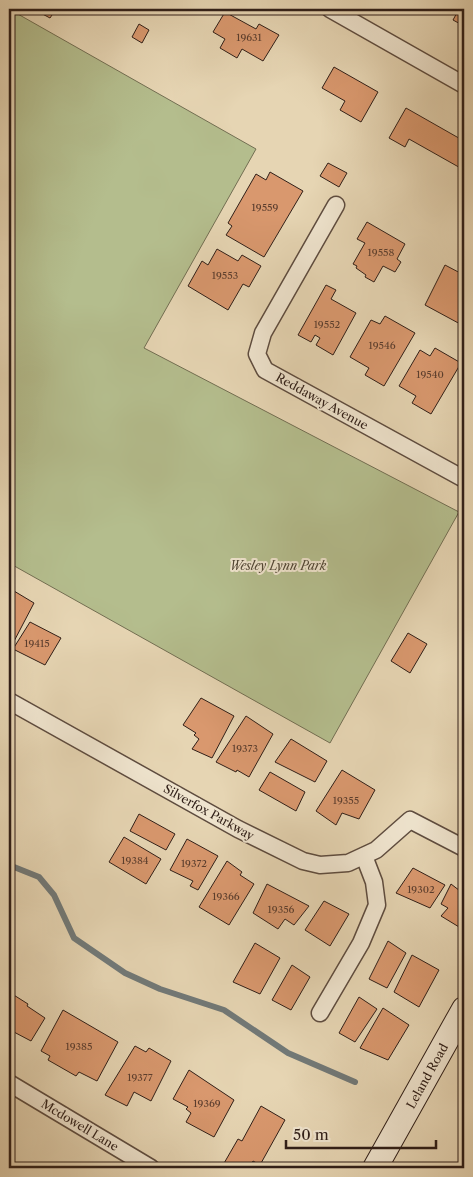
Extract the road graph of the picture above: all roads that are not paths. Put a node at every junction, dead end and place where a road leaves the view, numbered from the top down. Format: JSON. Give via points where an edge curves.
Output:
{"nodes":[{"id":1,"x":330,"y":9,"type":"edge"},
{"id":2,"x":464,"y":85,"type":"edge"},
{"id":3,"x":336,"y":205,"type":"dead end"},
{"id":4,"x":464,"y":479,"type":"edge"},
{"id":5,"x":9,"y":701,"type":"edge"},
{"id":6,"x":464,"y":848,"type":"edge"},
{"id":7,"x":364,"y":856,"type":"junction"},
{"id":8,"x":464,"y":1009,"type":"edge"},
{"id":9,"x":320,"y":1013,"type":"dead end"},
{"id":10,"x":9,"y":1083,"type":"edge"},
{"id":11,"x":151,"y":1168,"type":"edge"},
{"id":12,"x":374,"y":1168,"type":"edge"}],
"edges":[{"from":1,"to":2,"type":"street"},
{"from":3,"to":4,"type":"street","name":"Reddaway Avenue","via":[[262,333],[257,354],[265,370]]},
{"from":5,"to":7,"type":"street","name":"Silverfox Parkway","via":[[238,830],[303,861],[320,865],[348,863]]},
{"from":6,"to":7,"type":"street","name":"Silverfox Parkway","via":[[410,820],[376,850]]},
{"from":7,"to":9,"type":"street","via":[[374,882],[377,905],[361,942]]},
{"from":8,"to":12,"type":"street","name":"Leland Road"},
{"from":10,"to":11,"type":"street","name":"Mcdowell Lane"}]}
